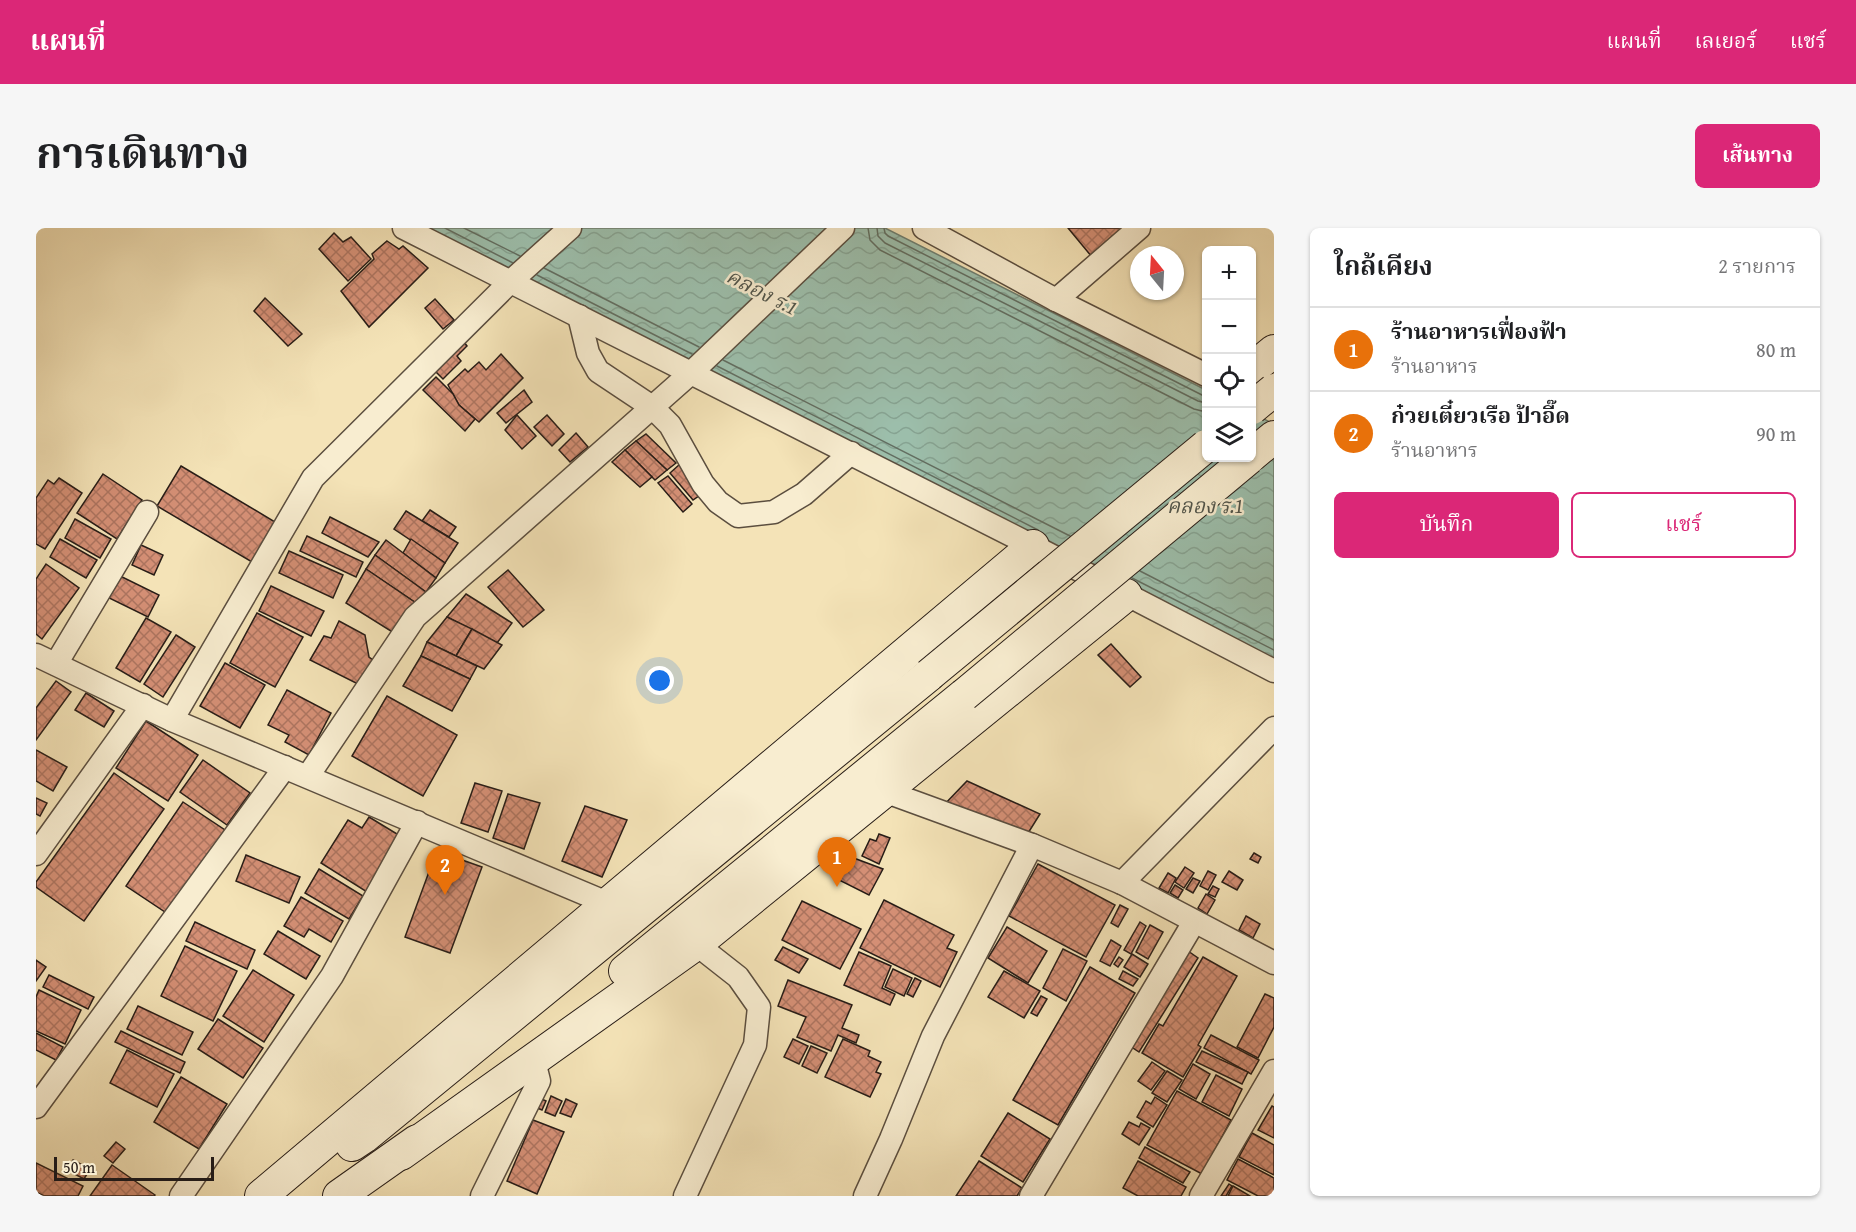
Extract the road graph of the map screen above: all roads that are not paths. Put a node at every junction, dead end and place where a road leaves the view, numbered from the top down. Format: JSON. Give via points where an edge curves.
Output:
{"nodes":[{"id":1,"x":404,"y":228,"type":"edge"},
{"id":2,"x":570,"y":228,"type":"edge"},
{"id":3,"x":843,"y":228,"type":"edge"},
{"id":4,"x":924,"y":228,"type":"edge"},
{"id":5,"x":1139,"y":228,"type":"edge"},
{"id":6,"x":510,"y":282,"type":"junction"},
{"id":7,"x":1056,"y":300,"type":"junction"},
{"id":8,"x":579,"y":316,"type":"junction"},
{"id":9,"x":1274,"y":351,"type":"edge"},
{"id":10,"x":1256,"y":365,"type":"edge"},
{"id":11,"x":692,"y":372,"type":"junction"},
{"id":12,"x":1202,"y":373,"type":"edge"},
{"id":13,"x":1274,"y":390,"type":"edge"},
{"id":14,"x":1256,"y":399,"type":"edge"},
{"id":15,"x":1256,"y":404,"type":"edge"},
{"id":16,"x":652,"y":407,"type":"junction"},
{"id":17,"x":1274,"y":408,"type":"edge"},
{"id":18,"x":1274,"y":437,"type":"edge"},
{"id":19,"x":1202,"y":449,"type":"edge"},
{"id":20,"x":1256,"y":452,"type":"edge"},
{"id":21,"x":851,"y":453,"type":"junction"},
{"id":22,"x":1244,"y":462,"type":"edge"},
{"id":23,"x":147,"y":512,"type":"dead end"},
{"id":24,"x":1034,"y":546,"type":"junction"},
{"id":25,"x":1126,"y":595,"type":"junction"},
{"id":26,"x":46,"y":659,"type":"edge"},
{"id":27,"x":1274,"y":671,"type":"edge"},
{"id":28,"x":143,"y":705,"type":"junction"},
{"id":29,"x":172,"y":720,"type":"junction"},
{"id":30,"x":1274,"y":728,"type":"edge"},
{"id":31,"x":285,"y":767,"type":"junction"},
{"id":32,"x":308,"y":776,"type":"junction"},
{"id":33,"x":884,"y":791,"type":"junction"},
{"id":34,"x":417,"y":822,"type":"junction"},
{"id":35,"x":1032,"y":845,"type":"junction"},
{"id":36,"x":36,"y":854,"type":"edge"},
{"id":37,"x":1122,"y":883,"type":"junction"},
{"id":38,"x":607,"y":903,"type":"junction"},
{"id":39,"x":1194,"y":922,"type":"junction"},
{"id":40,"x":696,"y":944,"type":"junction"},
{"id":41,"x":1274,"y":963,"type":"edge"},
{"id":42,"x":534,"y":1061,"type":"junction"},
{"id":43,"x":1274,"y":1071,"type":"edge"},
{"id":44,"x":36,"y":1107,"type":"edge"},
{"id":45,"x":401,"y":1154,"type":"junction"},
{"id":46,"x":344,"y":1194,"type":"edge"},
{"id":47,"x":181,"y":1196,"type":"edge"},
{"id":48,"x":261,"y":1196,"type":"edge"},
{"id":49,"x":269,"y":1196,"type":"edge"},
{"id":50,"x":482,"y":1196,"type":"edge"},
{"id":51,"x":685,"y":1196,"type":"edge"},
{"id":52,"x":865,"y":1196,"type":"edge"},
{"id":53,"x":1031,"y":1196,"type":"edge"},
{"id":54,"x":1201,"y":1196,"type":"edge"}],
"edges":[{"from":1,"to":6,"type":"street"},
{"from":2,"to":6,"type":"street"},
{"from":3,"to":11,"type":"street"},
{"from":4,"to":7,"type":"street"},
{"from":5,"to":7,"type":"street"},
{"from":6,"to":8,"type":"street"},
{"from":6,"to":29,"type":"street","via":[[313,478]]},
{"from":7,"to":12,"type":"street"},
{"from":8,"to":11,"type":"street"},
{"from":8,"to":16,"type":"street","via":[[588,353],[598,371]]},
{"from":9,"to":10,"type":"main road"},
{"from":11,"to":16,"type":"street"},
{"from":11,"to":21,"type":"street"},
{"from":13,"to":15,"type":"main road","bridge":true},
{"from":14,"to":17,"type":"street"},
{"from":16,"to":21,"type":"street","via":[[670,425],[703,484],[718,502],[738,516],[774,512],[804,494]]},
{"from":16,"to":32,"type":"street","via":[[415,617]]},
{"from":18,"to":20,"type":"main road"},
{"from":19,"to":49,"type":"main road","bridge":true,"via":[[364,1137]]},
{"from":21,"to":24,"type":"street"},
{"from":22,"to":45,"type":"main road","bridge":true},
{"from":23,"to":26,"type":"street"},
{"from":24,"to":25,"type":"street"},
{"from":24,"to":38,"type":"main road"},
{"from":25,"to":27,"type":"street"},
{"from":25,"to":33,"type":"main road"},
{"from":26,"to":28,"type":"street"},
{"from":28,"to":29,"type":"street"},
{"from":28,"to":36,"type":"street"},
{"from":29,"to":31,"type":"street"},
{"from":30,"to":37,"type":"street"},
{"from":31,"to":32,"type":"street"},
{"from":31,"to":44,"type":"street"},
{"from":32,"to":34,"type":"street"},
{"from":33,"to":35,"type":"street"},
{"from":33,"to":40,"type":"main road"},
{"from":34,"to":38,"type":"street"},
{"from":34,"to":47,"type":"street","via":[[332,976]]},
{"from":35,"to":37,"type":"street"},
{"from":35,"to":52,"type":"street","via":[[933,1036]]},
{"from":37,"to":39,"type":"street"},
{"from":38,"to":48,"type":"main road"},
{"from":39,"to":41,"type":"street"},
{"from":39,"to":53,"type":"street"},
{"from":40,"to":42,"type":"main road"},
{"from":40,"to":51,"type":"street","via":[[738,978],[759,1007],[755,1045]]},
{"from":42,"to":45,"type":"main road"},
{"from":42,"to":50,"type":"street","via":[[539,1081]]},
{"from":43,"to":54,"type":"street"},
{"from":45,"to":46,"type":"main road"}]}
